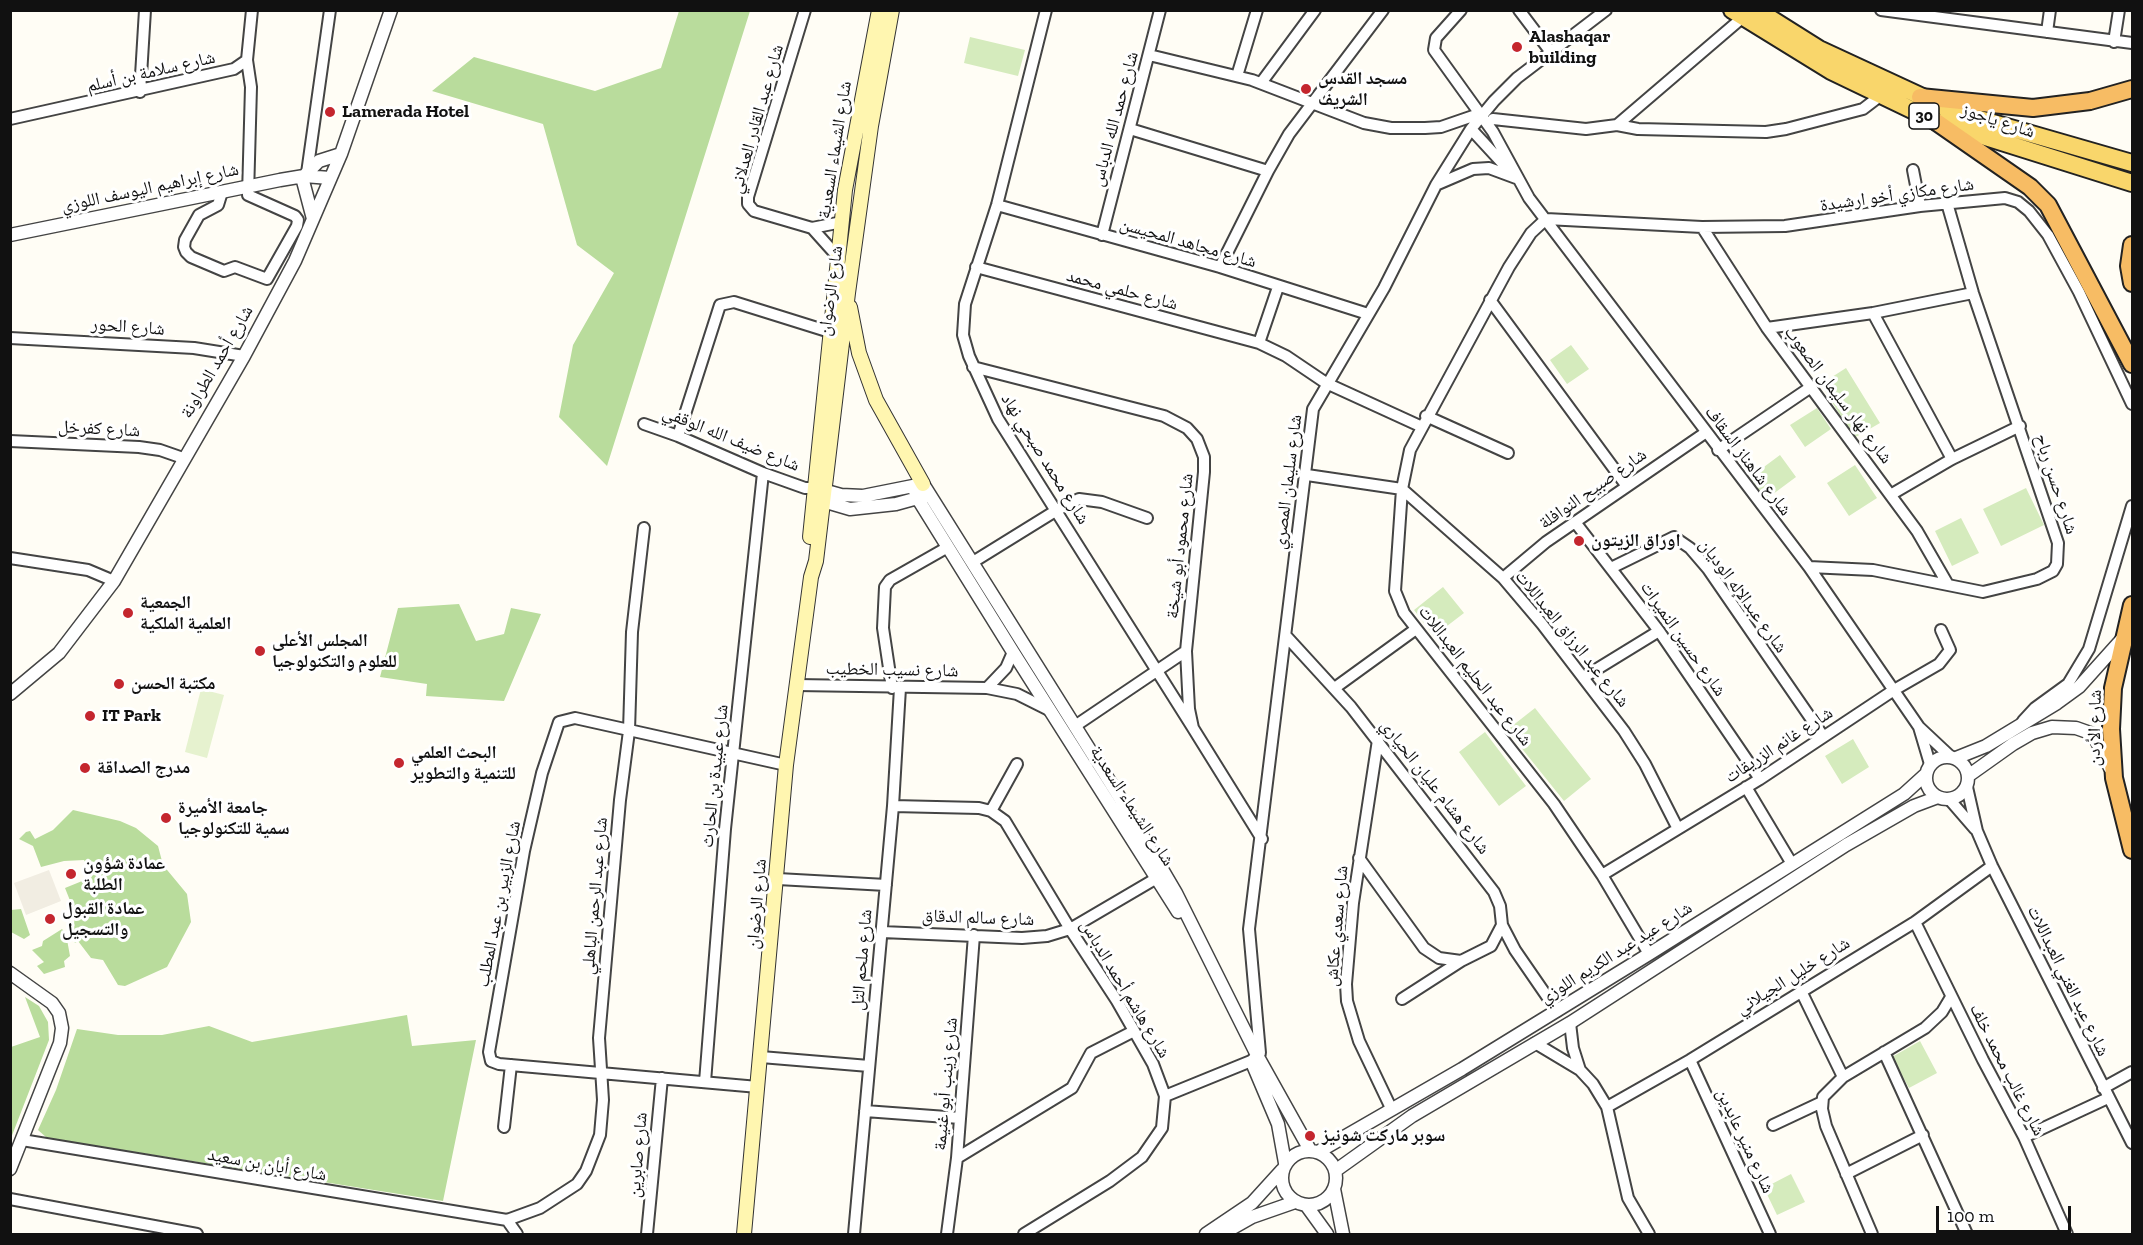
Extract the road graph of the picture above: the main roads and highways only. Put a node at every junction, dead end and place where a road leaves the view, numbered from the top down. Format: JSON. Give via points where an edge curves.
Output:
{"nodes":[{"id":1,"x":879,"y":10,"type":"edge"},
{"id":2,"x":892,"y":10,"type":"edge"},
{"id":3,"x":1744,"y":13,"type":"edge"},
{"id":4,"x":863,"y":87,"type":"junction"},
{"id":5,"x":878,"y":89,"type":"junction"},
{"id":6,"x":2133,"y":89,"type":"edge"},
{"id":7,"x":1920,"y":97,"type":"junction"},
{"id":8,"x":1935,"y":122,"type":"junction"},
{"id":9,"x":857,"y":123,"type":"junction"},
{"id":10,"x":871,"y":126,"type":"junction"},
{"id":11,"x":2133,"y":163,"type":"edge"},
{"id":12,"x":2133,"y":183,"type":"edge"},
{"id":13,"x":2133,"y":245,"type":"edge"},
{"id":14,"x":2133,"y":283,"type":"edge"},
{"id":15,"x":848,"y":292,"type":"junction"},
{"id":16,"x":830,"y":332,"type":"joint"},
{"id":17,"x":2133,"y":364,"type":"edge"},
{"id":18,"x":921,"y":491,"type":"road end"},
{"id":19,"x":815,"y":493,"type":"junction"},
{"id":20,"x":2133,"y":605,"type":"edge"},
{"id":21,"x":2133,"y":850,"type":"edge"},
{"id":22,"x":744,"y":1234,"type":"edge"}],
"edges":[{"from":1,"to":4,"type":"main road","name":"شارع الشيماء السعدية"},
{"from":2,"to":5,"type":"main road","name":"شارع الرضوان"},
{"from":3,"to":7,"type":"main road","name":"شارع ياجوز","number":"30"},
{"from":3,"to":8,"type":"main road","name":"شارع ياجوز","number":"30","via":[[1831,71]]},
{"from":4,"to":5,"type":"main road"},
{"from":4,"to":9,"type":"main road","name":"شارع الشيماء السعدية"},
{"from":5,"to":10,"type":"main road","name":"شارع الرضوان"},
{"from":6,"to":7,"type":"highway","via":[[2090,101],[2033,108]]},
{"from":7,"to":11,"type":"main road","name":"شارع ياجوز","number":"30","via":[[1992,124]]},
{"from":8,"to":12,"type":"main road","name":"شارع ياجوز","number":"30"},
{"from":8,"to":17,"type":"highway","via":[[2030,187],[2048,205]]},
{"from":9,"to":10,"type":"main road"},
{"from":9,"to":16,"type":"main road","name":"شارع الشيماء السعدية"},
{"from":10,"to":15,"type":"main road","name":"شارع الرضوان"},
{"from":13,"to":14,"type":"highway","via":[[2129,266]]},
{"from":15,"to":18,"type":"main road","via":[[859,353],[876,400]]},
{"from":15,"to":19,"type":"main road","name":"شارع الرضوان"},
{"from":16,"to":19,"type":"main road","name":"شارع الرضوان"},
{"from":19,"to":22,"type":"main road","name":"شارع الرضوان","via":[[808,561],[811,577],[786,765]]},
{"from":20,"to":21,"type":"highway","name":"شارع الأردن","via":[[2113,688],[2111,729],[2114,778]]}]}
